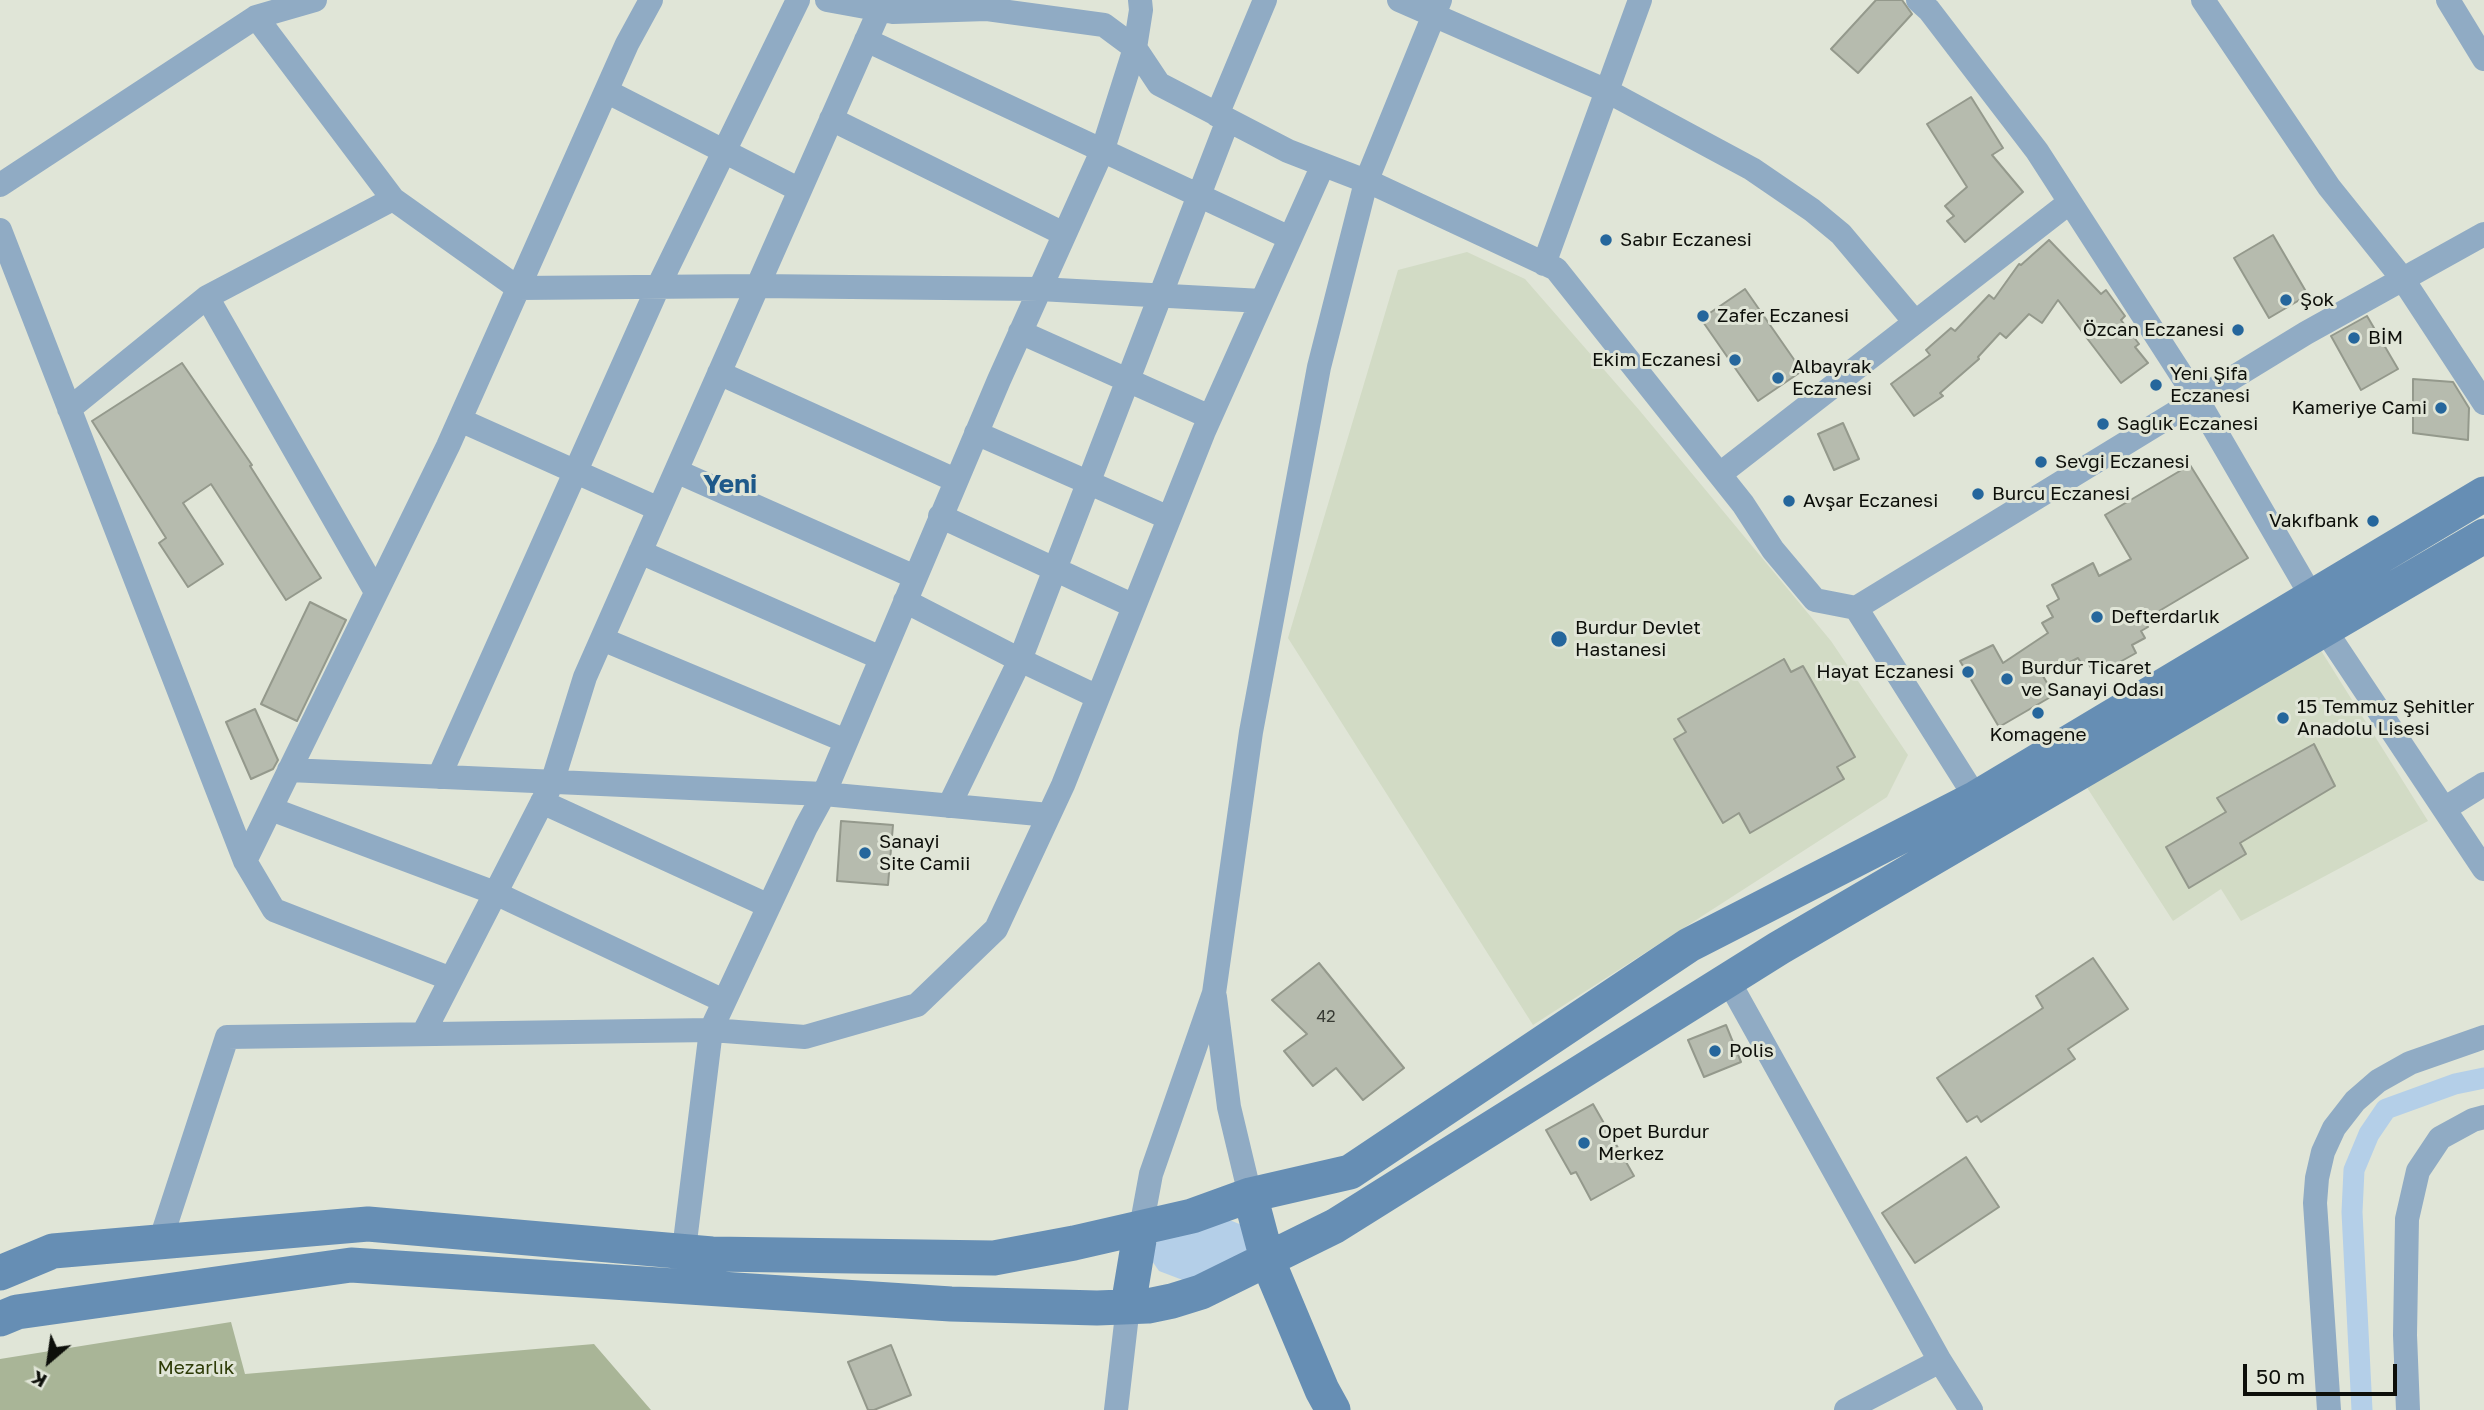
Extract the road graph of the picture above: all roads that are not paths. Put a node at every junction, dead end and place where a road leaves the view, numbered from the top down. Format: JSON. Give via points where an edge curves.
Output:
{"nodes":[{"id":1,"x":315,"y":0,"type":"edge"},
{"id":2,"x":650,"y":0,"type":"edge"},
{"id":3,"x":798,"y":0,"type":"edge"},
{"id":4,"x":827,"y":0,"type":"edge"},
{"id":5,"x":1140,"y":0,"type":"edge"},
{"id":6,"x":1265,"y":0,"type":"edge"},
{"id":7,"x":1399,"y":0,"type":"edge"},
{"id":8,"x":1640,"y":0,"type":"edge"},
{"id":9,"x":2203,"y":0,"type":"edge"},
{"id":10,"x":2448,"y":0,"type":"edge"},
{"id":11,"x":1928,"y":3,"type":"edge"},
{"id":12,"x":881,"y":5,"type":"edge"},
{"id":13,"x":1437,"y":7,"type":"edge"},
{"id":14,"x":256,"y":17,"type":"junction"},
{"id":15,"x":866,"y":40,"type":"junction"},
{"id":16,"x":1135,"y":48,"type":"junction"},
{"id":17,"x":2484,"y":59,"type":"edge"},
{"id":18,"x":606,"y":91,"type":"junction"},
{"id":19,"x":1607,"y":91,"type":"junction"},
{"id":20,"x":1223,"y":117,"type":"junction"},
{"id":21,"x":831,"y":119,"type":"junction"},
{"id":22,"x":1103,"y":149,"type":"junction"},
{"id":23,"x":723,"y":153,"type":"junction"},
{"id":24,"x":1323,"y":165,"type":"junction"},
{"id":25,"x":1366,"y":182,"type":"junction"},
{"id":26,"x":0,"y":186,"type":"edge"},
{"id":27,"x":800,"y":190,"type":"junction"},
{"id":28,"x":1199,"y":195,"type":"junction"},
{"id":29,"x":393,"y":199,"type":"junction"},
{"id":30,"x":2070,"y":202,"type":"junction"},
{"id":31,"x":0,"y":230,"type":"edge"},
{"id":32,"x":1064,"y":234,"type":"junction"},
{"id":33,"x":2484,"y":234,"type":"edge"},
{"id":34,"x":1290,"y":238,"type":"junction"},
{"id":35,"x":1544,"y":264,"type":"junction"},
{"id":36,"x":2402,"y":278,"type":"junction"},
{"id":37,"x":757,"y":286,"type":"junction"},
{"id":38,"x":658,"y":287,"type":"junction"},
{"id":39,"x":518,"y":288,"type":"junction"},
{"id":40,"x":1039,"y":289,"type":"junction"},
{"id":41,"x":1159,"y":296,"type":"junction"},
{"id":42,"x":207,"y":297,"type":"junction"},
{"id":43,"x":1262,"y":301,"type":"junction"},
{"id":44,"x":1915,"y":322,"type":"junction"},
{"id":45,"x":1020,"y":332,"type":"junction"},
{"id":46,"x":719,"y":373,"type":"junction"},
{"id":47,"x":1127,"y":380,"type":"junction"},
{"id":48,"x":2197,"y":400,"type":"junction"},
{"id":49,"x":2484,"y":403,"type":"edge"},
{"id":50,"x":69,"y":409,"type":"junction"},
{"id":51,"x":1210,"y":417,"type":"junction"},
{"id":52,"x":460,"y":420,"type":"junction"},
{"id":53,"x":976,"y":433,"type":"junction"},
{"id":54,"x":576,"y":471,"type":"junction"},
{"id":55,"x":676,"y":471,"type":"junction"},
{"id":56,"x":1720,"y":474,"type":"junction"},
{"id":57,"x":955,"y":480,"type":"junction"},
{"id":58,"x":1088,"y":482,"type":"junction"},
{"id":59,"x":2484,"y":494,"type":"edge"},
{"id":60,"x":659,"y":509,"type":"junction"},
{"id":61,"x":940,"y":516,"type":"junction"},
{"id":62,"x":1169,"y":518,"type":"junction"},
{"id":63,"x":2482,"y":543,"type":"edge"},
{"id":64,"x":640,"y":552,"type":"junction"},
{"id":65,"x":1055,"y":569,"type":"junction"},
{"id":66,"x":915,"y":577,"type":"junction"},
{"id":67,"x":376,"y":592,"type":"junction"},
{"id":68,"x":2312,"y":597,"type":"junction"},
{"id":69,"x":905,"y":601,"type":"junction"},
{"id":70,"x":1135,"y":606,"type":"junction"},
{"id":71,"x":1856,"y":608,"type":"junction"},
{"id":72,"x":2325,"y":630,"type":"junction"},
{"id":73,"x":601,"y":639,"type":"junction"},
{"id":74,"x":881,"y":658,"type":"junction"},
{"id":75,"x":1020,"y":660,"type":"junction"},
{"id":76,"x":1098,"y":697,"type":"junction"},
{"id":77,"x":846,"y":741,"type":"junction"},
{"id":78,"x":289,"y":770,"type":"junction"},
{"id":79,"x":439,"y":777,"type":"junction"},
{"id":80,"x":2484,"y":784,"type":"edge"},
{"id":81,"x":547,"y":792,"type":"junction"},
{"id":82,"x":824,"y":794,"type":"junction"},
{"id":83,"x":1976,"y":798,"type":"junction"},
{"id":84,"x":949,"y":806,"type":"junction"},
{"id":85,"x":271,"y":809,"type":"junction"},
{"id":86,"x":2444,"y":809,"type":"junction"},
{"id":87,"x":1049,"y":815,"type":"junction"},
{"id":88,"x":245,"y":862,"type":"junction"},
{"id":89,"x":2484,"y":869,"type":"edge"},
{"id":90,"x":495,"y":893,"type":"junction"},
{"id":91,"x":769,"y":906,"type":"junction"},
{"id":92,"x":451,"y":979,"type":"junction"},
{"id":93,"x":1728,"y":980,"type":"junction"},
{"id":94,"x":1214,"y":993,"type":"junction"},
{"id":95,"x":724,"y":1001,"type":"junction"},
{"id":96,"x":710,"y":1030,"type":"junction"},
{"id":97,"x":423,"y":1034,"type":"junction"},
{"id":98,"x":2484,"y":1037,"type":"edge"},
{"id":99,"x":2484,"y":1117,"type":"edge"},
{"id":100,"x":1250,"y":1195,"type":"junction"},
{"id":101,"x":1141,"y":1228,"type":"junction"},
{"id":102,"x":160,"y":1242,"type":"junction"},
{"id":103,"x":683,"y":1251,"type":"junction"},
{"id":104,"x":1267,"y":1259,"type":"junction"},
{"id":105,"x":0,"y":1272,"type":"edge"},
{"id":106,"x":680,"y":1287,"type":"junction"},
{"id":107,"x":1128,"y":1306,"type":"junction"},
{"id":108,"x":0,"y":1319,"type":"edge"},
{"id":109,"x":1940,"y":1361,"type":"junction"},
{"id":110,"x":1116,"y":1410,"type":"edge"},
{"id":111,"x":1334,"y":1410,"type":"edge"},
{"id":112,"x":1846,"y":1410,"type":"edge"},
{"id":113,"x":1971,"y":1410,"type":"edge"},
{"id":114,"x":2329,"y":1410,"type":"edge"},
{"id":115,"x":2408,"y":1410,"type":"edge"}],
"edges":[{"from":1,"to":14,"type":"street"},
{"from":2,"to":18,"type":"street"},
{"from":3,"to":23,"type":"street"},
{"from":4,"to":12,"type":"street"},
{"from":5,"to":16,"type":"street"},
{"from":6,"to":20,"type":"street"},
{"from":7,"to":13,"type":"street"},
{"from":8,"to":19,"type":"street"},
{"from":9,"to":36,"type":"street","via":[[2329,187]]},
{"from":10,"to":17,"type":"street"},
{"from":11,"to":30,"type":"street"},
{"from":12,"to":15,"type":"street"},
{"from":12,"to":16,"type":"street","via":[[893,12],[987,9],[1071,19],[1104,25]]},
{"from":13,"to":19,"type":"street"},
{"from":13,"to":25,"type":"street"},
{"from":14,"to":26,"type":"street"},
{"from":14,"to":29,"type":"street"},
{"from":15,"to":21,"type":"street"},
{"from":15,"to":22,"type":"street"},
{"from":16,"to":20,"type":"street","via":[[1159,84]]},
{"from":16,"to":22,"type":"street"},
{"from":18,"to":23,"type":"street"},
{"from":18,"to":39,"type":"street"},
{"from":19,"to":35,"type":"street"},
{"from":19,"to":44,"type":"street","via":[[1752,169],[1812,209],[1841,234]]},
{"from":20,"to":24,"type":"street"},
{"from":20,"to":28,"type":"street"},
{"from":21,"to":27,"type":"street"},
{"from":21,"to":32,"type":"street"},
{"from":22,"to":28,"type":"street"},
{"from":22,"to":32,"type":"street"},
{"from":23,"to":27,"type":"street"},
{"from":23,"to":38,"type":"street"},
{"from":24,"to":25,"type":"street"},
{"from":24,"to":34,"type":"street"},
{"from":25,"to":35,"type":"street"},
{"from":25,"to":94,"type":"street","via":[[1316,380],[1251,732]]},
{"from":27,"to":37,"type":"street"},
{"from":28,"to":34,"type":"street"},
{"from":28,"to":41,"type":"street"},
{"from":29,"to":39,"type":"street"},
{"from":29,"to":42,"type":"street"},
{"from":30,"to":44,"type":"street"},
{"from":30,"to":48,"type":"street"},
{"from":31,"to":50,"type":"street"},
{"from":32,"to":40,"type":"street"},
{"from":33,"to":36,"type":"street"},
{"from":34,"to":43,"type":"street"},
{"from":35,"to":56,"type":"street","via":[[1556,269]]},
{"from":36,"to":48,"type":"street"},
{"from":36,"to":49,"type":"street"},
{"from":37,"to":38,"type":"street"},
{"from":37,"to":40,"type":"street"},
{"from":37,"to":46,"type":"street"},
{"from":38,"to":39,"type":"street"},
{"from":38,"to":54,"type":"street"},
{"from":39,"to":52,"type":"street"},
{"from":40,"to":41,"type":"street"},
{"from":40,"to":45,"type":"street"},
{"from":41,"to":43,"type":"street"},
{"from":41,"to":47,"type":"street"},
{"from":42,"to":50,"type":"street"},
{"from":42,"to":67,"type":"street"},
{"from":43,"to":51,"type":"street"},
{"from":44,"to":56,"type":"street"},
{"from":45,"to":47,"type":"street"},
{"from":45,"to":53,"type":"street"},
{"from":46,"to":55,"type":"street"},
{"from":46,"to":57,"type":"street"},
{"from":47,"to":51,"type":"street"},
{"from":47,"to":58,"type":"street"},
{"from":48,"to":68,"type":"street"},
{"from":48,"to":71,"type":"street"},
{"from":50,"to":88,"type":"street"},
{"from":51,"to":62,"type":"street"},
{"from":52,"to":54,"type":"street"},
{"from":52,"to":67,"type":"street"},
{"from":53,"to":57,"type":"street"},
{"from":53,"to":58,"type":"street"},
{"from":54,"to":60,"type":"street"},
{"from":54,"to":79,"type":"street"},
{"from":55,"to":60,"type":"street"},
{"from":55,"to":66,"type":"street"},
{"from":56,"to":71,"type":"street","via":[[1815,600]]},
{"from":57,"to":61,"type":"street"},
{"from":58,"to":62,"type":"street"},
{"from":58,"to":65,"type":"street"},
{"from":59,"to":68,"type":"main road"},
{"from":60,"to":64,"type":"street"},
{"from":61,"to":65,"type":"street"},
{"from":61,"to":66,"type":"street"},
{"from":62,"to":70,"type":"street"},
{"from":63,"to":72,"type":"main road"},
{"from":64,"to":73,"type":"street"},
{"from":64,"to":74,"type":"street"},
{"from":65,"to":70,"type":"street"},
{"from":65,"to":75,"type":"street"},
{"from":66,"to":69,"type":"street"},
{"from":67,"to":78,"type":"street"},
{"from":68,"to":72,"type":"street"},
{"from":68,"to":83,"type":"main road"},
{"from":69,"to":74,"type":"street"},
{"from":69,"to":75,"type":"street"},
{"from":70,"to":76,"type":"street"},
{"from":71,"to":83,"type":"street"},
{"from":72,"to":86,"type":"street"},
{"from":72,"to":93,"type":"main road"},
{"from":73,"to":77,"type":"street"},
{"from":73,"to":81,"type":"street"},
{"from":74,"to":77,"type":"street"},
{"from":75,"to":76,"type":"street"},
{"from":75,"to":84,"type":"street"},
{"from":76,"to":87,"type":"street"},
{"from":77,"to":82,"type":"street"},
{"from":78,"to":79,"type":"street"},
{"from":78,"to":85,"type":"street"},
{"from":79,"to":81,"type":"street"},
{"from":80,"to":86,"type":"street"},
{"from":81,"to":82,"type":"street"},
{"from":81,"to":90,"type":"street"},
{"from":81,"to":91,"type":"street"},
{"from":82,"to":84,"type":"street"},
{"from":82,"to":91,"type":"street"},
{"from":83,"to":100,"type":"main road","via":[[1689,945],[1350,1172]]},
{"from":84,"to":87,"type":"street"},
{"from":85,"to":88,"type":"street"},
{"from":85,"to":90,"type":"street"},
{"from":86,"to":89,"type":"street"},
{"from":87,"to":96,"type":"street","via":[[996,929],[917,1005],[805,1038]]},
{"from":88,"to":92,"type":"street","via":[[274,910]]},
{"from":90,"to":92,"type":"street"},
{"from":90,"to":95,"type":"street"},
{"from":91,"to":95,"type":"street"},
{"from":92,"to":97,"type":"street"},
{"from":93,"to":104,"type":"main road","via":[[1388,1194]]},
{"from":93,"to":109,"type":"street"},
{"from":94,"to":100,"type":"street","via":[[1229,1107]]},
{"from":94,"to":101,"type":"street","via":[[1151,1174]]},
{"from":95,"to":96,"type":"street"},
{"from":96,"to":97,"type":"street"},
{"from":96,"to":103,"type":"street"},
{"from":97,"to":102,"type":"street","via":[[228,1037]]},
{"from":98,"to":114,"type":"street","via":[[2410,1063],[2378,1081],[2334,1128],[2323,1152],[2315,1203]]},
{"from":99,"to":115,"type":"street","via":[[2440,1138],[2418,1171],[2407,1219]]},
{"from":100,"to":101,"type":"main road"},
{"from":100,"to":104,"type":"main road"},
{"from":101,"to":103,"type":"main road","via":[[994,1258]]},
{"from":101,"to":107,"type":"main road"},
{"from":102,"to":103,"type":"main road","via":[[368,1224]]},
{"from":102,"to":105,"type":"main road","via":[[53,1251]]},
{"from":103,"to":106,"type":"street"},
{"from":104,"to":107,"type":"main road","via":[[1201,1292]]},
{"from":104,"to":111,"type":"main road"},
{"from":106,"to":107,"type":"main road","via":[[951,1304]]},
{"from":106,"to":108,"type":"main road","via":[[351,1265],[17,1312]]},
{"from":107,"to":110,"type":"street"},
{"from":109,"to":112,"type":"street"},
{"from":109,"to":113,"type":"street"}]}
